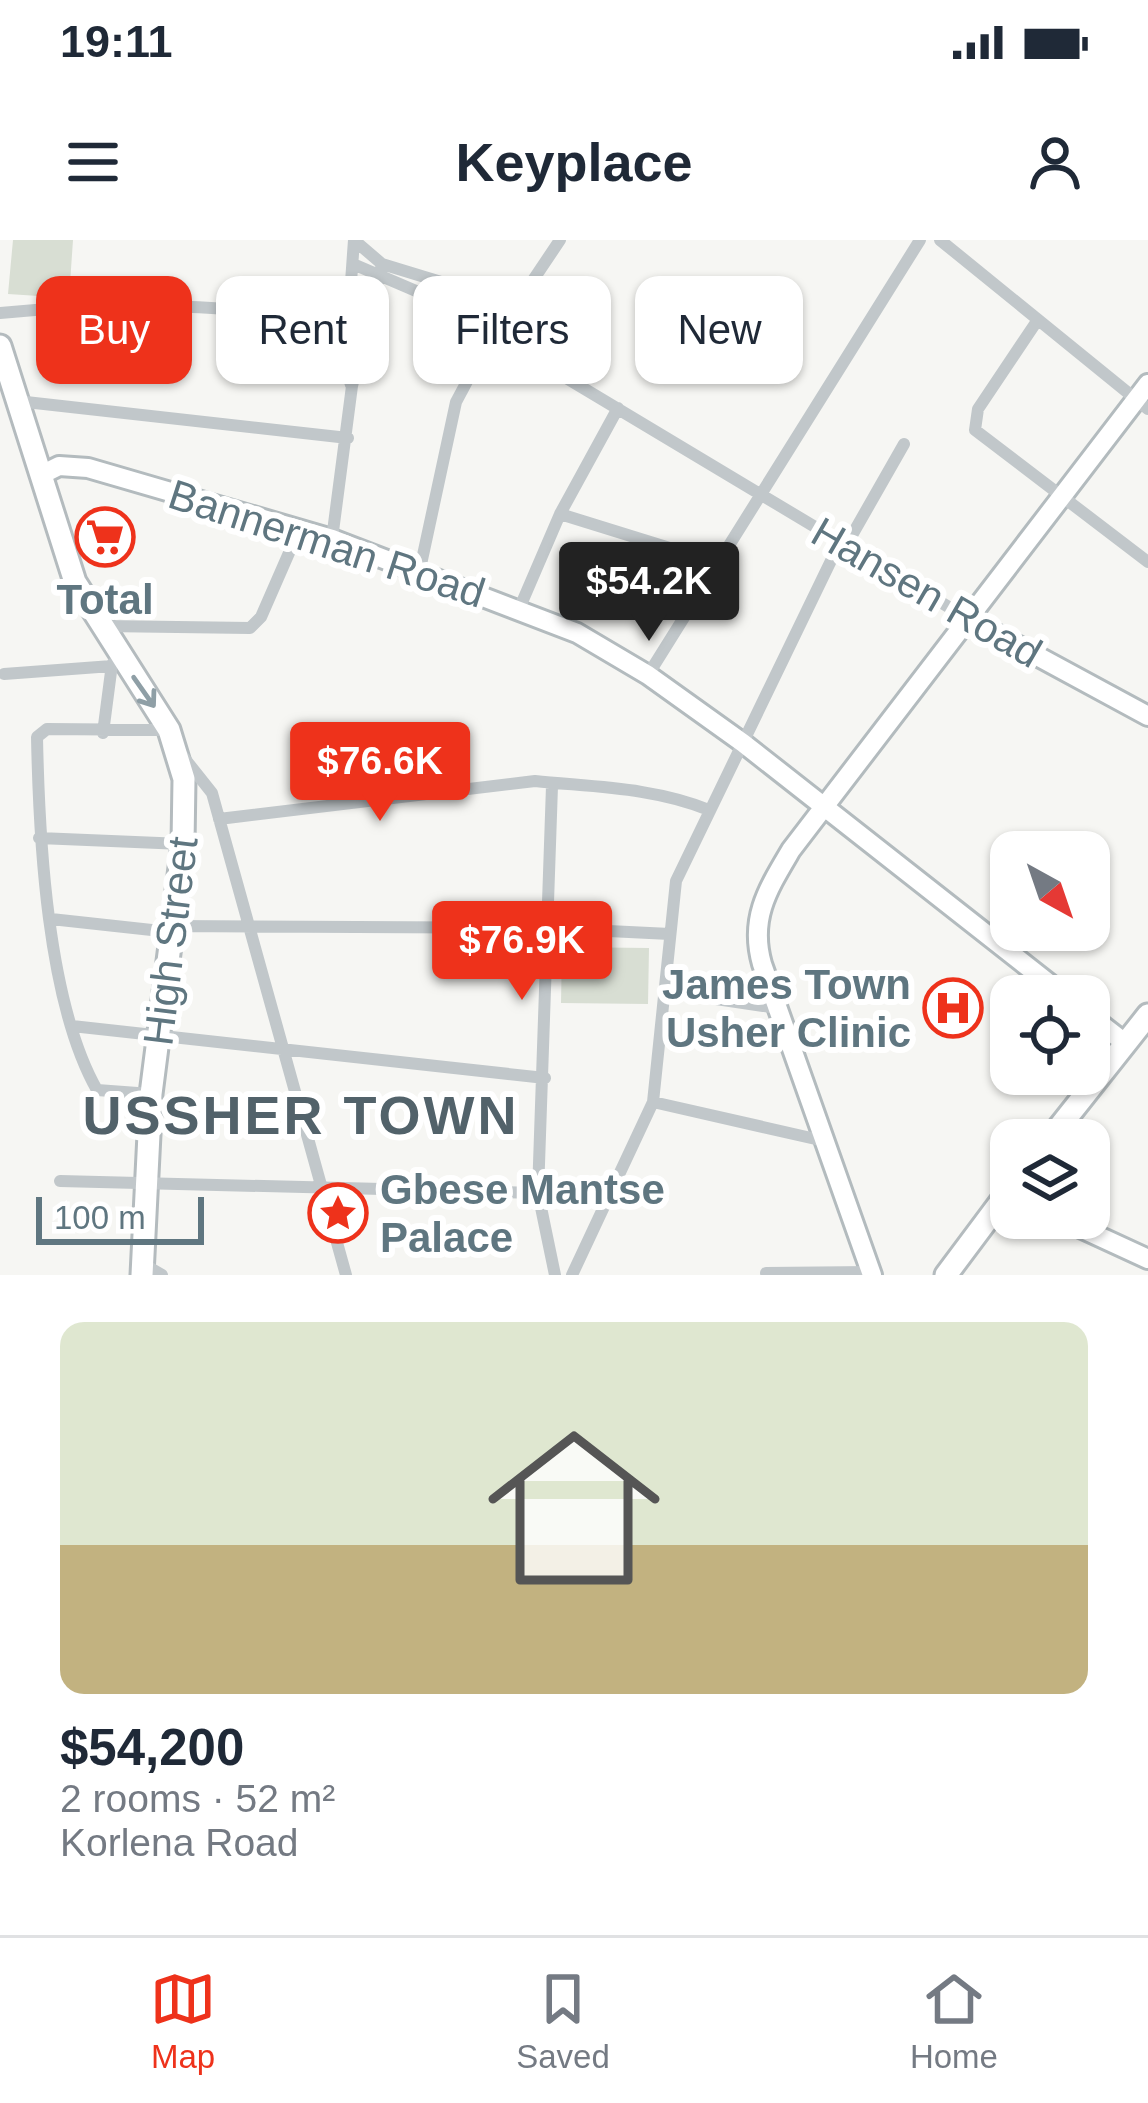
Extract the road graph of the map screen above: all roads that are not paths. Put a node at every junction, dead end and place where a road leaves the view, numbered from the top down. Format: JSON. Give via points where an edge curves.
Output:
{"nodes":[{"id":1,"x":354,"y":240,"type":"edge"},
{"id":2,"x":560,"y":240,"type":"edge"},
{"id":3,"x":920,"y":240,"type":"edge"},
{"id":4,"x":940,"y":240,"type":"edge"},
{"id":5,"x":353,"y":265,"type":"junction"},
{"id":6,"x":380,"y":271,"type":"junction"},
{"id":7,"x":352,"y":276,"type":"edge"},
{"id":8,"x":379,"y":276,"type":"edge"},
{"id":9,"x":539,"y":276,"type":"edge"},
{"id":10,"x":413,"y":278,"type":"edge"},
{"id":11,"x":413,"y":287,"type":"edge"},
{"id":12,"x":216,"y":308,"type":"edge"},
{"id":13,"x":0,"y":313,"type":"edge"},
{"id":14,"x":1037,"y":321,"type":"junction"},
{"id":15,"x":0,"y":346,"type":"edge"},
{"id":16,"x":466,"y":384,"type":"edge"},
{"id":17,"x":577,"y":384,"type":"edge"},
{"id":18,"x":352,"y":386,"type":"edge"},
{"id":19,"x":1144,"y":397,"type":"edge"},
{"id":20,"x":17,"y":401,"type":"junction"},
{"id":21,"x":618,"y":408,"type":"junction"},
{"id":22,"x":348,"y":438,"type":"junction"},
{"id":23,"x":904,"y":444,"type":"dead end"},
{"id":24,"x":41,"y":475,"type":"junction"},
{"id":25,"x":1064,"y":493,"type":"junction"},
{"id":26,"x":760,"y":496,"type":"junction"},
{"id":27,"x":560,"y":514,"type":"junction"},
{"id":28,"x":299,"y":530,"type":"junction"},
{"id":29,"x":332,"y":539,"type":"junction"},
{"id":30,"x":844,"y":542,"type":"junction"},
{"id":31,"x":1148,"y":562,"type":"edge"},
{"id":32,"x":718,"y":563,"type":"junction"},
{"id":33,"x":420,"y":568,"type":"junction"},
{"id":34,"x":520,"y":607,"type":"junction"},
{"id":35,"x":967,"y":618,"type":"junction"},
{"id":36,"x":99,"y":626,"type":"junction"},
{"id":37,"x":113,"y":658,"type":"junction"},
{"id":38,"x":4,"y":674,"type":"dead end"},
{"id":39,"x":648,"y":675,"type":"junction"},
{"id":40,"x":1147,"y":713,"type":"edge"},
{"id":41,"x":169,"y":730,"type":"junction"},
{"id":42,"x":103,"y":733,"type":"junction"},
{"id":43,"x":743,"y":743,"type":"junction"},
{"id":44,"x":178,"y":752,"type":"junction"},
{"id":45,"x":552,"y":786,"type":"junction"},
{"id":46,"x":821,"y":809,"type":"junction"},
{"id":47,"x":709,"y":810,"type":"junction"},
{"id":48,"x":219,"y":819,"type":"junction"},
{"id":49,"x":39,"y":838,"type":"junction"},
{"id":50,"x":183,"y":844,"type":"junction"},
{"id":51,"x":51,"y":919,"type":"junction"},
{"id":52,"x":253,"y":926,"type":"junction"},
{"id":53,"x":547,"y":928,"type":"junction"},
{"id":54,"x":171,"y":929,"type":"junction"},
{"id":55,"x":670,"y":934,"type":"junction"},
{"id":56,"x":1038,"y":975,"type":"edge"},
{"id":57,"x":668,"y":992,"type":"junction"},
{"id":58,"x":777,"y":1008,"type":"junction"},
{"id":59,"x":1148,"y":1015,"type":"edge"},
{"id":60,"x":72,"y":1026,"type":"junction"},
{"id":61,"x":1110,"y":1031,"type":"edge"},
{"id":62,"x":156,"y":1034,"type":"junction"},
{"id":63,"x":1125,"y":1043,"type":"junction"},
{"id":64,"x":284,"y":1052,"type":"junction"},
{"id":65,"x":545,"y":1078,"type":"junction"},
{"id":66,"x":151,"y":1094,"type":"junction"},
{"id":67,"x":653,"y":1102,"type":"junction"},
{"id":68,"x":1065,"y":1119,"type":"edge"},
{"id":69,"x":820,"y":1140,"type":"junction"},
{"id":70,"x":145,"y":1180,"type":"junction"},
{"id":71,"x":60,"y":1181,"type":"dead end"},
{"id":72,"x":319,"y":1185,"type":"junction"},
{"id":73,"x":538,"y":1193,"type":"junction"},
{"id":74,"x":990,"y":1219,"type":"edge"},
{"id":75,"x":1105,"y":1239,"type":"edge"},
{"id":76,"x":1148,"y":1259,"type":"edge"},
{"id":77,"x":149,"y":1271,"type":"edge"},
{"id":78,"x":766,"y":1273,"type":"edge"},
{"id":79,"x":552,"y":1274,"type":"edge"},
{"id":80,"x":872,"y":1274,"type":"edge"},
{"id":81,"x":346,"y":1275,"type":"edge"},
{"id":82,"x":572,"y":1275,"type":"edge"},
{"id":83,"x":946,"y":1275,"type":"edge"}],
"edges":[{"from":1,"to":5,"type":"street"},
{"from":1,"to":6,"type":"street"},
{"from":2,"to":9,"type":"street"},
{"from":3,"to":26,"type":"street"},
{"from":4,"to":14,"type":"street"},
{"from":5,"to":6,"type":"street"},
{"from":5,"to":7,"type":"street"},
{"from":6,"to":8,"type":"street"},
{"from":6,"to":10,"type":"street"},
{"from":6,"to":11,"type":"street"},
{"from":12,"to":13,"type":"street","via":[[115,302]]},
{"from":14,"to":19,"type":"street"},
{"from":14,"to":25,"type":"street","via":[[982,401],[974,426]]},
{"from":15,"to":20,"type":"main road","name":"High Street"},
{"from":16,"to":33,"type":"street"},
{"from":17,"to":21,"type":"street","name":"Hansen Road"},
{"from":18,"to":22,"type":"street"},
{"from":19,"to":25,"type":"street"},
{"from":20,"to":22,"type":"street"},
{"from":20,"to":24,"type":"main road","name":"High Street"},
{"from":21,"to":26,"type":"street","name":"Hansen Road"},
{"from":21,"to":27,"type":"street"},
{"from":22,"to":29,"type":"street"},
{"from":23,"to":30,"type":"street"},
{"from":24,"to":28,"type":"street","name":"Bannerman Road","via":[[59,466],[88,469]]},
{"from":24,"to":36,"type":"main road","name":"High Street","via":[[71,573]]},
{"from":25,"to":31,"type":"street"},
{"from":25,"to":35,"type":"street"},
{"from":26,"to":30,"type":"street","name":"Hansen Road"},
{"from":26,"to":32,"type":"street"},
{"from":27,"to":32,"type":"street"},
{"from":27,"to":34,"type":"street"},
{"from":28,"to":29,"type":"street","name":"Bannerman Road"},
{"from":28,"to":36,"type":"street","via":[[250,628]]},
{"from":29,"to":33,"type":"street","name":"Bannerman Road"},
{"from":30,"to":35,"type":"street","name":"Hansen Road"},
{"from":30,"to":43,"type":"street"},
{"from":32,"to":39,"type":"street"},
{"from":33,"to":34,"type":"street","name":"Bannerman Road"},
{"from":34,"to":39,"type":"street","name":"Bannerman Road"},
{"from":35,"to":40,"type":"street","name":"Hansen Road"},
{"from":35,"to":46,"type":"street"},
{"from":36,"to":37,"type":"main road","name":"High Street"},
{"from":37,"to":38,"type":"street"},
{"from":37,"to":41,"type":"main road","name":"High Street","one_way":true},
{"from":37,"to":42,"type":"street"},
{"from":39,"to":43,"type":"street","name":"Bannerman Road"},
{"from":41,"to":42,"type":"street"},
{"from":41,"to":44,"type":"main road","name":"High Street"},
{"from":42,"to":49,"type":"street","via":[[47,729],[37,737]]},
{"from":43,"to":46,"type":"street","name":"Bannerman Road"},
{"from":43,"to":47,"type":"street"},
{"from":44,"to":48,"type":"street","via":[[212,793]]},
{"from":44,"to":50,"type":"main road","name":"High Street"},
{"from":45,"to":47,"type":"street","via":[[608,784]]},
{"from":45,"to":48,"type":"street","via":[[535,781]]},
{"from":45,"to":53,"type":"street"},
{"from":46,"to":56,"type":"street","name":"Bannerman Road"},
{"from":46,"to":58,"type":"street","via":[[758,916],[755,939]]},
{"from":47,"to":55,"type":"street","via":[[676,881]]},
{"from":48,"to":52,"type":"street"},
{"from":49,"to":50,"type":"street"},
{"from":49,"to":51,"type":"street"},
{"from":50,"to":54,"type":"main road","name":"High Street"},
{"from":51,"to":54,"type":"street"},
{"from":51,"to":60,"type":"street"},
{"from":52,"to":53,"type":"street"},
{"from":52,"to":54,"type":"street"},
{"from":52,"to":64,"type":"street"},
{"from":53,"to":55,"type":"street"},
{"from":53,"to":65,"type":"street"},
{"from":54,"to":62,"type":"main road","name":"High Street"},
{"from":55,"to":57,"type":"street"},
{"from":57,"to":58,"type":"street"},
{"from":57,"to":67,"type":"street"},
{"from":58,"to":69,"type":"street"},
{"from":59,"to":63,"type":"main road"},
{"from":60,"to":62,"type":"street"},
{"from":60,"to":66,"type":"street","via":[[97,1090]]},
{"from":61,"to":63,"type":"street"},
{"from":62,"to":64,"type":"street"},
{"from":62,"to":66,"type":"main road","name":"High Street"},
{"from":63,"to":68,"type":"main road"},
{"from":64,"to":65,"type":"street"},
{"from":64,"to":72,"type":"street"},
{"from":65,"to":73,"type":"street"},
{"from":66,"to":70,"type":"main road","name":"High Street"},
{"from":67,"to":69,"type":"street"},
{"from":67,"to":82,"type":"street"},
{"from":69,"to":80,"type":"street"},
{"from":70,"to":71,"type":"street"},
{"from":70,"to":72,"type":"street"},
{"from":70,"to":77,"type":"main road","name":"High Street"},
{"from":72,"to":73,"type":"street"},
{"from":72,"to":81,"type":"street"},
{"from":73,"to":79,"type":"street"},
{"from":74,"to":83,"type":"main road"},
{"from":75,"to":76,"type":"street"},
{"from":78,"to":80,"type":"street"}]}
